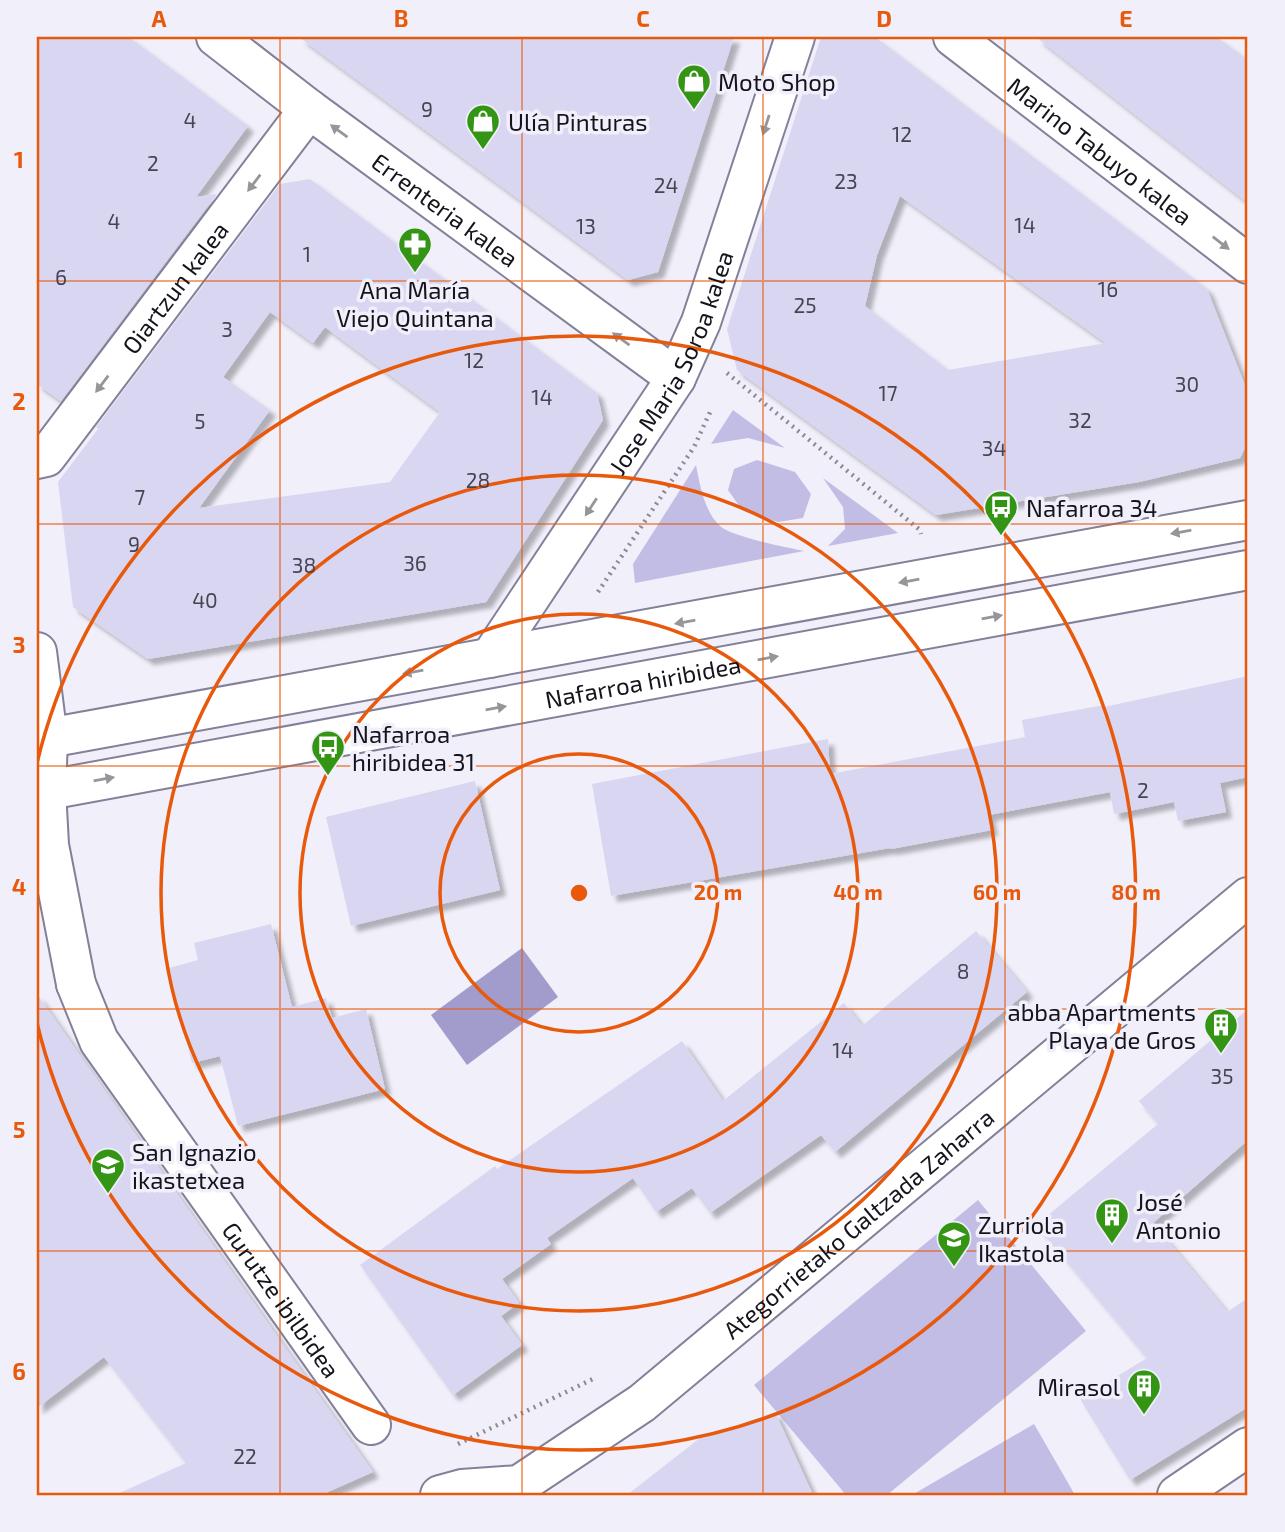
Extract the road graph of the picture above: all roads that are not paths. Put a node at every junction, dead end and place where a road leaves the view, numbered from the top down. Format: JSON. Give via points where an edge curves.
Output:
{"nodes":[{"id":1,"x":216,"y":37,"type":"edge"},
{"id":2,"x":795,"y":37,"type":"edge"},
{"id":3,"x":953,"y":37,"type":"edge"},
{"id":4,"x":309,"y":109,"type":"junction"},
{"id":5,"x":1248,"y":264,"type":"edge"},
{"id":6,"x":676,"y":378,"type":"junction"},
{"id":7,"x":37,"y":459,"type":"edge"},
{"id":8,"x":1248,"y":520,"type":"edge"},
{"id":9,"x":1248,"y":570,"type":"edge"},
{"id":10,"x":37,"y":652,"type":"edge"},
{"id":11,"x":490,"y":658,"type":"junction"},
{"id":12,"x":42,"y":739,"type":"edge"},
{"id":13,"x":41,"y":791,"type":"edge"},
{"id":14,"x":1248,"y":897,"type":"edge"},
{"id":15,"x":371,"y":1426,"type":"dead end"},
{"id":16,"x":1248,"y":1447,"type":"edge"},
{"id":17,"x":521,"y":1490,"type":"edge"},
{"id":18,"x":440,"y":1495,"type":"edge"},
{"id":19,"x":1177,"y":1495,"type":"edge"}],
"edges":[{"from":1,"to":4,"type":"street","name":"Errenteria kalea"},
{"from":2,"to":6,"type":"street","name":"Jose Maria Soroa kalea","one_way":true,"via":[[701,322]]},
{"from":3,"to":5,"type":"street","name":"Marino Tabuyo kalea","one_way":true},
{"from":6,"to":4,"type":"street","name":"Errenteria kalea","one_way":true},
{"from":4,"to":7,"type":"street","name":"Oiartzun kalea","one_way":true,"via":[[46,457]]},
{"from":6,"to":11,"type":"street","name":"Jose Maria Soroa kalea","one_way":true},
{"from":8,"to":11,"type":"street","name":"Nafarroa hiribidea","one_way":true},
{"from":13,"to":9,"type":"street","name":"Nafarroa hiribidea","one_way":true},
{"from":10,"to":12,"type":"street","name":"Gurutze ibilbidea"},
{"from":11,"to":12,"type":"street","name":"Nafarroa hiribidea","one_way":true},
{"from":12,"to":13,"type":"street","name":"Gurutze ibilbidea"},
{"from":13,"to":15,"type":"street","name":"Gurutze ibilbidea","via":[[76,984],[99,1041]]},
{"from":14,"to":17,"type":"street","name":"Ategorrietako Galtzada Zaharra","via":[[642,1403]]},
{"from":16,"to":19,"type":"street"},
{"from":17,"to":18,"type":"street","name":"Ategorrietako Galtzada Zaharra","via":[[463,1489]]}]}
